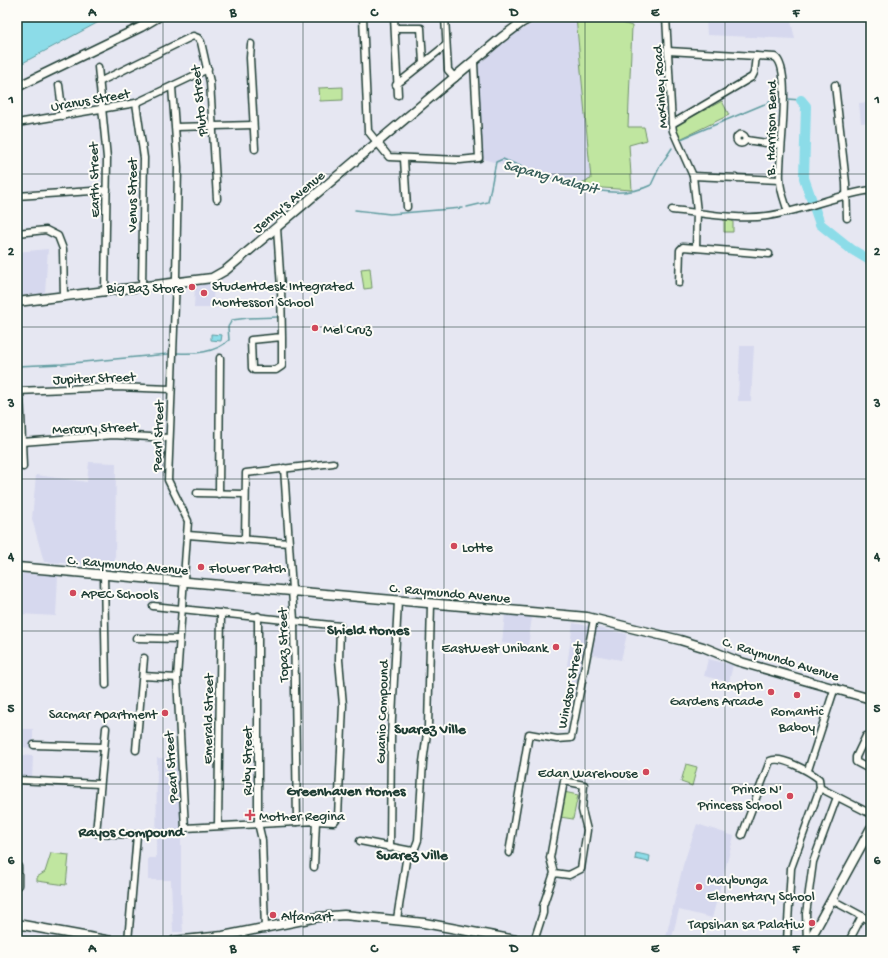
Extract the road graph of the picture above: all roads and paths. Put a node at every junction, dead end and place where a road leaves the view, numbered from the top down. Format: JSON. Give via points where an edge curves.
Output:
{"nodes":[{"id":1,"x":158,"y":17,"type":"edge"},
{"id":2,"x":363,"y":17,"type":"edge"},
{"id":3,"x":394,"y":17,"type":"edge"},
{"id":4,"x":445,"y":17,"type":"edge"},
{"id":5,"x":532,"y":17,"type":"edge"},
{"id":6,"x":666,"y":17,"type":"edge"},
{"id":7,"x":395,"y":28,"type":"junction"},
{"id":8,"x":251,"y":44,"type":"dead end"},
{"id":9,"x":446,"y":45,"type":"junction"},
{"id":10,"x":668,"y":51,"type":"junction"},
{"id":11,"x":756,"y":56,"type":"junction"},
{"id":12,"x":423,"y":63,"type":"junction"},
{"id":13,"x":474,"y":63,"type":"junction"},
{"id":14,"x":98,"y":67,"type":"dead end"},
{"id":15,"x":208,"y":69,"type":"junction"},
{"id":16,"x":455,"y":78,"type":"junction"},
{"id":17,"x":99,"y":82,"type":"junction"},
{"id":18,"x":60,"y":85,"type":"dead end"},
{"id":19,"x":396,"y":85,"type":"junction"},
{"id":20,"x":835,"y":85,"type":"dead end"},
{"id":21,"x":172,"y":86,"type":"junction"},
{"id":22,"x":17,"y":87,"type":"edge"},
{"id":23,"x":398,"y":95,"type":"dead end"},
{"id":24,"x":136,"y":103,"type":"junction"},
{"id":25,"x":102,"y":110,"type":"junction"},
{"id":26,"x":63,"y":116,"type":"junction"},
{"id":27,"x":17,"y":123,"type":"edge"},
{"id":28,"x":672,"y":124,"type":"junction"},
{"id":29,"x":253,"y":125,"type":"junction"},
{"id":30,"x":176,"y":127,"type":"junction"},
{"id":31,"x":213,"y":127,"type":"junction"},
{"id":32,"x":746,"y":140,"type":"dead end"},
{"id":33,"x":378,"y":142,"type":"junction"},
{"id":34,"x":780,"y":145,"type":"junction"},
{"id":35,"x":255,"y":149,"type":"dead end"},
{"id":36,"x":404,"y":159,"type":"junction"},
{"id":37,"x":693,"y":176,"type":"junction"},
{"id":38,"x":780,"y":180,"type":"junction"},
{"id":39,"x":106,"y":190,"type":"junction"},
{"id":40,"x":871,"y":190,"type":"edge"},
{"id":41,"x":846,"y":194,"type":"junction"},
{"id":42,"x":17,"y":196,"type":"edge"},
{"id":43,"x":217,"y":199,"type":"dead end"},
{"id":44,"x":407,"y":207,"type":"dead end"},
{"id":45,"x":672,"y":210,"type":"dead end"},
{"id":46,"x":697,"y":212,"type":"junction"},
{"id":47,"x":788,"y":212,"type":"junction"},
{"id":48,"x":847,"y":218,"type":"dead end"},
{"id":49,"x":277,"y":228,"type":"junction"},
{"id":50,"x":17,"y":233,"type":"edge"},
{"id":51,"x":696,"y":248,"type":"junction"},
{"id":52,"x":769,"y":254,"type":"dead end"},
{"id":53,"x":176,"y":283,"type":"junction"},
{"id":54,"x":679,"y":283,"type":"dead end"},
{"id":55,"x":142,"y":287,"type":"junction"},
{"id":56,"x":105,"y":292,"type":"junction"},
{"id":57,"x":64,"y":297,"type":"junction"},
{"id":58,"x":17,"y":302,"type":"edge"},
{"id":59,"x":282,"y":337,"type":"junction"},
{"id":60,"x":220,"y":358,"type":"dead end"},
{"id":61,"x":171,"y":389,"type":"junction"},
{"id":62,"x":18,"y":391,"type":"edge"},
{"id":63,"x":169,"y":438,"type":"junction"},
{"id":64,"x":22,"y":442,"type":"junction"},
{"id":65,"x":334,"y":463,"type":"dead end"},
{"id":66,"x":23,"y":467,"type":"dead end"},
{"id":67,"x":284,"y":468,"type":"junction"},
{"id":68,"x":197,"y":493,"type":"dead end"},
{"id":69,"x":218,"y":494,"type":"junction"},
{"id":70,"x":245,"y":494,"type":"junction"},
{"id":71,"x":188,"y":535,"type":"junction"},
{"id":72,"x":246,"y":540,"type":"junction"},
{"id":73,"x":289,"y":543,"type":"junction"},
{"id":74,"x":17,"y":567,"type":"edge"},
{"id":75,"x":104,"y":574,"type":"junction"},
{"id":76,"x":184,"y":581,"type":"junction"},
{"id":77,"x":293,"y":591,"type":"junction"},
{"id":78,"x":398,"y":601,"type":"junction"},
{"id":79,"x":431,"y":604,"type":"junction"},
{"id":80,"x":153,"y":606,"type":"dead end"},
{"id":81,"x":183,"y":610,"type":"junction"},
{"id":82,"x":221,"y":613,"type":"junction"},
{"id":83,"x":258,"y":616,"type":"junction"},
{"id":84,"x":594,"y":619,"type":"junction"},
{"id":85,"x":294,"y":620,"type":"junction"},
{"id":86,"x":136,"y":638,"type":"dead end"},
{"id":87,"x":179,"y":639,"type":"junction"},
{"id":88,"x":144,"y":658,"type":"dead end"},
{"id":89,"x":143,"y":676,"type":"junction"},
{"id":90,"x":177,"y":678,"type":"junction"},
{"id":91,"x":106,"y":685,"type":"dead end"},
{"id":92,"x":835,"y":687,"type":"junction"},
{"id":93,"x":871,"y":699,"type":"edge"},
{"id":94,"x":106,"y":728,"type":"dead end"},
{"id":95,"x":866,"y":736,"type":"dead end"},
{"id":96,"x":34,"y":745,"type":"dead end"},
{"id":97,"x":103,"y":747,"type":"junction"},
{"id":98,"x":136,"y":750,"type":"dead end"},
{"id":99,"x":808,"y":770,"type":"junction"},
{"id":100,"x":871,"y":770,"type":"edge"},
{"id":101,"x":17,"y":780,"type":"edge"},
{"id":102,"x":100,"y":784,"type":"junction"},
{"id":103,"x":820,"y":786,"type":"junction"},
{"id":104,"x":837,"y":797,"type":"junction"},
{"id":105,"x":871,"y":814,"type":"edge"},
{"id":106,"x":316,"y":821,"type":"junction"},
{"id":107,"x":297,"y":822,"type":"junction"},
{"id":108,"x":258,"y":823,"type":"junction"},
{"id":109,"x":218,"y":825,"type":"junction"},
{"id":110,"x":871,"y":828,"type":"edge"},
{"id":111,"x":742,"y":835,"type":"dead end"},
{"id":112,"x":360,"y":841,"type":"dead end"},
{"id":113,"x":390,"y":848,"type":"junction"},
{"id":114,"x":412,"y":851,"type":"junction"},
{"id":115,"x":509,"y":853,"type":"dead end"},
{"id":116,"x":17,"y":867,"type":"edge"},
{"id":117,"x":314,"y":867,"type":"dead end"},
{"id":118,"x":554,"y":873,"type":"junction"},
{"id":119,"x":17,"y":885,"type":"edge"},
{"id":120,"x":832,"y":900,"type":"junction"},
{"id":121,"x":862,"y":916,"type":"junction"},
{"id":122,"x":397,"y":919,"type":"junction"},
{"id":123,"x":871,"y":921,"type":"edge"},
{"id":124,"x":17,"y":924,"type":"edge"},
{"id":125,"x":265,"y":929,"type":"junction"},
{"id":126,"x":492,"y":939,"type":"edge"},
{"id":127,"x":111,"y":941,"type":"edge"},
{"id":128,"x":128,"y":941,"type":"edge"},
{"id":129,"x":174,"y":941,"type":"edge"},
{"id":130,"x":521,"y":941,"type":"edge"},
{"id":131,"x":534,"y":941,"type":"edge"},
{"id":132,"x":787,"y":941,"type":"edge"},
{"id":133,"x":808,"y":941,"type":"edge"},
{"id":134,"x":849,"y":941,"type":"edge"}],
"edges":[{"from":1,"to":22,"type":"main road"},
{"from":2,"to":33,"type":"street","via":[[368,131]]},
{"from":3,"to":7,"type":"street"},
{"from":4,"to":9,"type":"street"},
{"from":5,"to":13,"type":"main road","name":"Jenny's Avenue","via":[[521,23]]},
{"from":6,"to":10,"type":"street","name":"McKinley Road"},
{"from":7,"to":12,"type":"street","via":[[421,28]]},
{"from":7,"to":19,"type":"street"},
{"from":8,"to":29,"type":"street"},
{"from":9,"to":12,"type":"street"},
{"from":9,"to":16,"type":"street","via":[[448,70]]},
{"from":10,"to":11,"type":"street","name":"B. Harrison Bend"},
{"from":10,"to":28,"type":"street","name":"McKinley Road"},
{"from":11,"to":28,"type":"street","via":[[752,77]]},
{"from":11,"to":34,"type":"street","name":"B. Harrison Bend","via":[[775,57],[782,66],[784,94]]},
{"from":12,"to":19,"type":"street"},
{"from":13,"to":16,"type":"main road","name":"Jenny's Avenue"},
{"from":13,"to":36,"type":"street","via":[[479,156],[477,159]]},
{"from":14,"to":17,"type":"street","name":"Earth Street"},
{"from":15,"to":17,"type":"street","name":"Pluto Street","via":[[201,42],[193,36]]},
{"from":15,"to":21,"type":"street","name":"Uranus Street"},
{"from":15,"to":31,"type":"street","name":"Pluto Street"},
{"from":16,"to":33,"type":"main road","name":"Jenny's Avenue"},
{"from":17,"to":25,"type":"street","name":"Earth Street"},
{"from":18,"to":26,"type":"street"},
{"from":19,"to":23,"type":"street"},
{"from":20,"to":41,"type":"street"},
{"from":21,"to":24,"type":"street","name":"Uranus Street"},
{"from":21,"to":30,"type":"street","name":"Pearl Street"},
{"from":24,"to":25,"type":"street","name":"Uranus Street"},
{"from":24,"to":55,"type":"street","name":"Venus Street","via":[[144,158]]},
{"from":25,"to":26,"type":"street","name":"Uranus Street"},
{"from":25,"to":39,"type":"street","name":"Earth Street","via":[[107,158]]},
{"from":26,"to":27,"type":"street","name":"Uranus Street"},
{"from":28,"to":37,"type":"street","name":"McKinley Road"},
{"from":29,"to":31,"type":"street"},
{"from":29,"to":35,"type":"street"},
{"from":30,"to":31,"type":"street"},
{"from":30,"to":53,"type":"street","name":"Pearl Street"},
{"from":31,"to":43,"type":"street","name":"Pluto Street"},
{"from":32,"to":34,"type":"street"},
{"from":33,"to":36,"type":"street","via":[[389,157]]},
{"from":33,"to":49,"type":"main road","name":"Jenny's Avenue"},
{"from":34,"to":38,"type":"street","name":"B. Harrison Bend"},
{"from":36,"to":44,"type":"street"},
{"from":37,"to":38,"type":"street"},
{"from":37,"to":46,"type":"street","name":"McKinley Road"},
{"from":38,"to":47,"type":"street","name":"B. Harrison Bend"},
{"from":39,"to":42,"type":"street"},
{"from":39,"to":56,"type":"street","name":"Earth Street"},
{"from":40,"to":41,"type":"street"},
{"from":41,"to":47,"type":"street"},
{"from":41,"to":48,"type":"street"},
{"from":45,"to":46,"type":"street"},
{"from":46,"to":47,"type":"street","via":[[765,216]]},
{"from":46,"to":51,"type":"street","name":"McKinley Road"},
{"from":49,"to":53,"type":"main road","name":"Jenny's Avenue","via":[[226,270],[212,278]]},
{"from":49,"to":59,"type":"street"},
{"from":50,"to":57,"type":"street","via":[[46,230],[58,236],[63,249]]},
{"from":51,"to":52,"type":"street"},
{"from":51,"to":54,"type":"street","via":[[681,248]]},
{"from":53,"to":55,"type":"main road","name":"Jenny's Avenue"},
{"from":53,"to":61,"type":"street","name":"Pearl Street"},
{"from":55,"to":56,"type":"main road","name":"Jenny's Avenue"},
{"from":56,"to":57,"type":"main road","name":"Jenny's Avenue"},
{"from":57,"to":58,"type":"main road","name":"Jenny's Avenue"},
{"from":59,"to":59,"type":"street","via":[[282,366],[276,370],[254,370],[251,340]]},
{"from":60,"to":69,"type":"street"},
{"from":61,"to":62,"type":"street","name":"Jupiter Street","via":[[116,387]]},
{"from":61,"to":63,"type":"street","name":"Pearl Street"},
{"from":62,"to":64,"type":"street"},
{"from":63,"to":64,"type":"street","name":"Mercury Street","via":[[113,435]]},
{"from":63,"to":71,"type":"street","name":"Pearl Street","via":[[168,480],[187,517]]},
{"from":64,"to":66,"type":"street"},
{"from":65,"to":67,"type":"street"},
{"from":67,"to":70,"type":"street","via":[[248,472],[244,476]]},
{"from":67,"to":73,"type":"street","name":"Topaz Street"},
{"from":68,"to":69,"type":"street"},
{"from":69,"to":70,"type":"street"},
{"from":70,"to":72,"type":"street"},
{"from":71,"to":72,"type":"street"},
{"from":71,"to":76,"type":"street","name":"Pearl Street"},
{"from":72,"to":73,"type":"street"},
{"from":73,"to":77,"type":"street","name":"Topaz Street"},
{"from":74,"to":75,"type":"main road","name":"C. Raymundo Avenue"},
{"from":75,"to":76,"type":"main road","name":"C. Raymundo Avenue"},
{"from":75,"to":91,"type":"street"},
{"from":76,"to":77,"type":"main road","name":"C. Raymundo Avenue"},
{"from":76,"to":81,"type":"street","name":"Pearl Street"},
{"from":77,"to":78,"type":"main road","name":"C. Raymundo Avenue"},
{"from":77,"to":85,"type":"street","name":"Topaz Street"},
{"from":78,"to":79,"type":"main road","name":"C. Raymundo Avenue"},
{"from":78,"to":113,"type":"street","name":"Guanio Compound","via":[[391,737]]},
{"from":79,"to":84,"type":"main road","name":"C. Raymundo Avenue"},
{"from":79,"to":114,"type":"street","via":[[428,726],[418,840]]},
{"from":80,"to":81,"type":"street"},
{"from":81,"to":82,"type":"street"},
{"from":81,"to":87,"type":"street","name":"Pearl Street"},
{"from":82,"to":83,"type":"street"},
{"from":82,"to":109,"type":"street","name":"Emerald Street"},
{"from":83,"to":85,"type":"street"},
{"from":83,"to":108,"type":"street","name":"Ruby Street"},
{"from":84,"to":92,"type":"main road","name":"C. Raymundo Avenue","via":[[667,636],[737,661]]},
{"from":84,"to":115,"type":"street","name":"Windsor Street","via":[[571,738],[557,739],[529,734]]},
{"from":85,"to":106,"type":"street","via":[[340,626],[339,660],[343,705],[337,820]]},
{"from":85,"to":107,"type":"street","name":"Topaz Street"},
{"from":86,"to":87,"type":"street"},
{"from":87,"to":90,"type":"street","name":"Pearl Street"},
{"from":88,"to":89,"type":"street"},
{"from":89,"to":90,"type":"street"},
{"from":89,"to":98,"type":"street"},
{"from":90,"to":109,"type":"street","name":"Pearl Street","via":[[186,828]]},
{"from":92,"to":93,"type":"main road","name":"C. Raymundo Avenue"},
{"from":92,"to":99,"type":"street"},
{"from":94,"to":97,"type":"street"},
{"from":95,"to":100,"type":"street","via":[[856,762]]},
{"from":96,"to":97,"type":"street"},
{"from":97,"to":102,"type":"street"},
{"from":99,"to":103,"type":"street","via":[[819,779]]},
{"from":99,"to":111,"type":"street","via":[[777,759],[770,761]]},
{"from":101,"to":102,"type":"street"},
{"from":102,"to":128,"type":"street","via":[[96,833],[136,835]]},
{"from":103,"to":104,"type":"street"},
{"from":103,"to":132,"type":"street","via":[[791,868]]},
{"from":104,"to":105,"type":"street"},
{"from":104,"to":133,"type":"street","via":[[812,862],[806,914]]},
{"from":106,"to":107,"type":"street"},
{"from":106,"to":117,"type":"street"},
{"from":107,"to":108,"type":"street"},
{"from":108,"to":109,"type":"street"},
{"from":108,"to":125,"type":"street","name":"Ruby Street","via":[[262,843]]},
{"from":110,"to":120,"type":"main road"},
{"from":112,"to":113,"type":"street"},
{"from":113,"to":114,"type":"street"},
{"from":114,"to":122,"type":"street","via":[[407,854]]},
{"from":116,"to":119,"type":"main road"},
{"from":118,"to":118,"type":"street","via":[[550,858],[564,782],[584,785],[582,810],[587,830],[581,869],[569,875]]},
{"from":118,"to":131,"type":"street","via":[[543,906],[538,912],[540,917]]},
{"from":120,"to":121,"type":"street"},
{"from":120,"to":133,"type":"main road"},
{"from":121,"to":123,"type":"street"},
{"from":121,"to":134,"type":"street"},
{"from":122,"to":125,"type":"main road","via":[[336,915]]},
{"from":122,"to":126,"type":"main road"},
{"from":124,"to":127,"type":"main road"},
{"from":125,"to":129,"type":"main road"},
{"from":126,"to":130,"type":"main road"}]}
